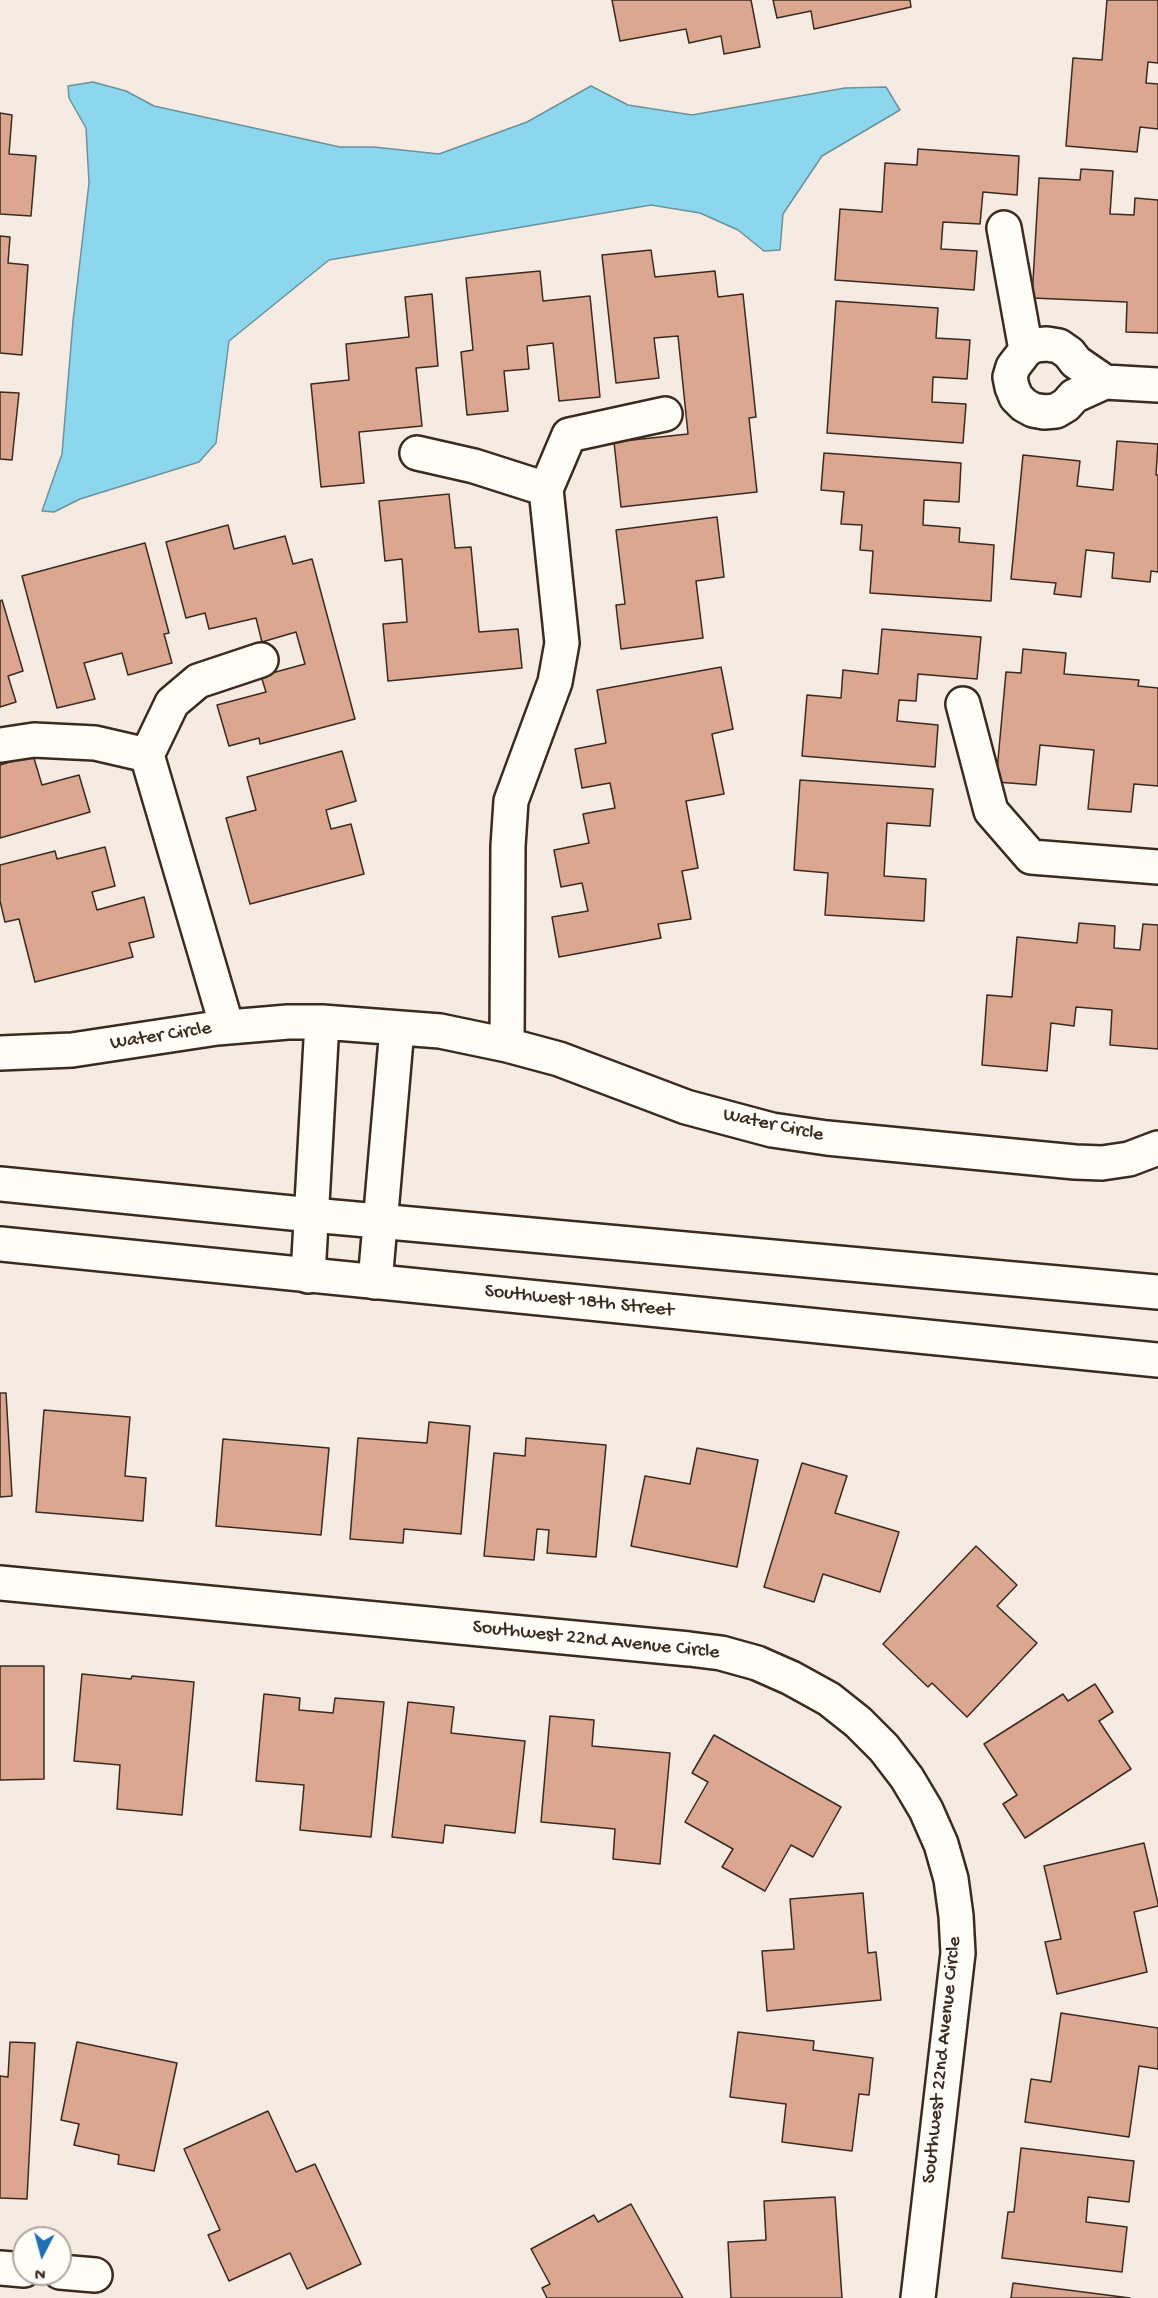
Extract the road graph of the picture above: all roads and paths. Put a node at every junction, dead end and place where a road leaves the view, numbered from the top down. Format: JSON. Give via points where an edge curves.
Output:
{"nodes":[{"id":1,"x":1004,"y":228,"type":"dead end"},
{"id":2,"x":1026,"y":350,"type":"junction"},
{"id":3,"x":1105,"y":382,"type":"junction"},
{"id":4,"x":1158,"y":385,"type":"edge"},
{"id":5,"x":665,"y":414,"type":"dead end"},
{"id":6,"x":417,"y":453,"type":"dead end"},
{"id":7,"x":546,"y":489,"type":"junction"},
{"id":8,"x":261,"y":660,"type":"dead end"},
{"id":9,"x":963,"y":704,"type":"dead end"},
{"id":10,"x":1,"y":745,"type":"edge"},
{"id":11,"x":147,"y":755,"type":"junction"},
{"id":12,"x":1158,"y":867,"type":"edge"},
{"id":13,"x":322,"y":1022,"type":"junction"},
{"id":14,"x":227,"y":1027,"type":"junction"},
{"id":15,"x":397,"y":1028,"type":"junction"},
{"id":16,"x":507,"y":1045,"type":"junction"},
{"id":17,"x":0,"y":1053,"type":"edge"},
{"id":18,"x":1158,"y":1148,"type":"edge"},
{"id":19,"x":0,"y":1184,"type":"edge"},
{"id":20,"x":312,"y":1215,"type":"junction"},
{"id":21,"x":381,"y":1221,"type":"junction"},
{"id":22,"x":0,"y":1244,"type":"edge"},
{"id":23,"x":308,"y":1276,"type":"junction"},
{"id":24,"x":375,"y":1282,"type":"junction"},
{"id":25,"x":1158,"y":1292,"type":"edge"},
{"id":26,"x":1158,"y":1360,"type":"edge"},
{"id":27,"x":0,"y":1583,"type":"edge"},
{"id":28,"x":72,"y":2273,"type":"edge"},
{"id":29,"x":95,"y":2275,"type":"dead end"},
{"id":30,"x":918,"y":2298,"type":"edge"}],
"edges":[{"from":1,"to":2,"type":"street"},
{"from":2,"to":3,"type":"street","via":[[1035,345],[1059,346]]},
{"from":2,"to":3,"type":"street","via":[[1013,367],[1011,377],[1016,397],[1033,410],[1056,411],[1074,396]]},
{"from":3,"to":4,"type":"street"},
{"from":5,"to":7,"type":"street","via":[[569,435]]},
{"from":6,"to":7,"type":"street"},
{"from":7,"to":16,"type":"street","via":[[562,643],[555,682],[511,801]]},
{"from":8,"to":11,"type":"street","via":[[198,681],[172,703]]},
{"from":9,"to":12,"type":"street","via":[[991,811],[1030,856]]},
{"from":10,"to":11,"type":"street","via":[[34,740],[95,744]]},
{"from":11,"to":14,"type":"street"},
{"from":13,"to":14,"type":"street","name":"Water Circle"},
{"from":13,"to":15,"type":"street","name":"Water Circle"},
{"from":13,"to":20,"type":"street"},
{"from":14,"to":17,"type":"street","name":"Water Circle","via":[[72,1050]]},
{"from":15,"to":16,"type":"street","name":"Water Circle"},
{"from":15,"to":21,"type":"street"},
{"from":16,"to":18,"type":"street","name":"Water Circle","via":[[559,1059],[686,1107],[772,1130],[1075,1162],[1102,1163]]},
{"from":19,"to":20,"type":"street"},
{"from":20,"to":21,"type":"street"},
{"from":20,"to":23,"type":"street"},
{"from":21,"to":24,"type":"street"},
{"from":21,"to":25,"type":"street"},
{"from":22,"to":23,"type":"street","name":"Southwest 18th Street"},
{"from":23,"to":24,"type":"street","name":"Southwest 18th Street"},
{"from":24,"to":26,"type":"street","name":"Southwest 18th Street"},
{"from":27,"to":30,"type":"street","name":"Southwest 22nd Avenue Circle","via":[[689,1648],[757,1663],[829,1699],[884,1748],[907,1778],[926,1810],[951,1880],[958,1953]]},
{"from":28,"to":29,"type":"street"}]}
